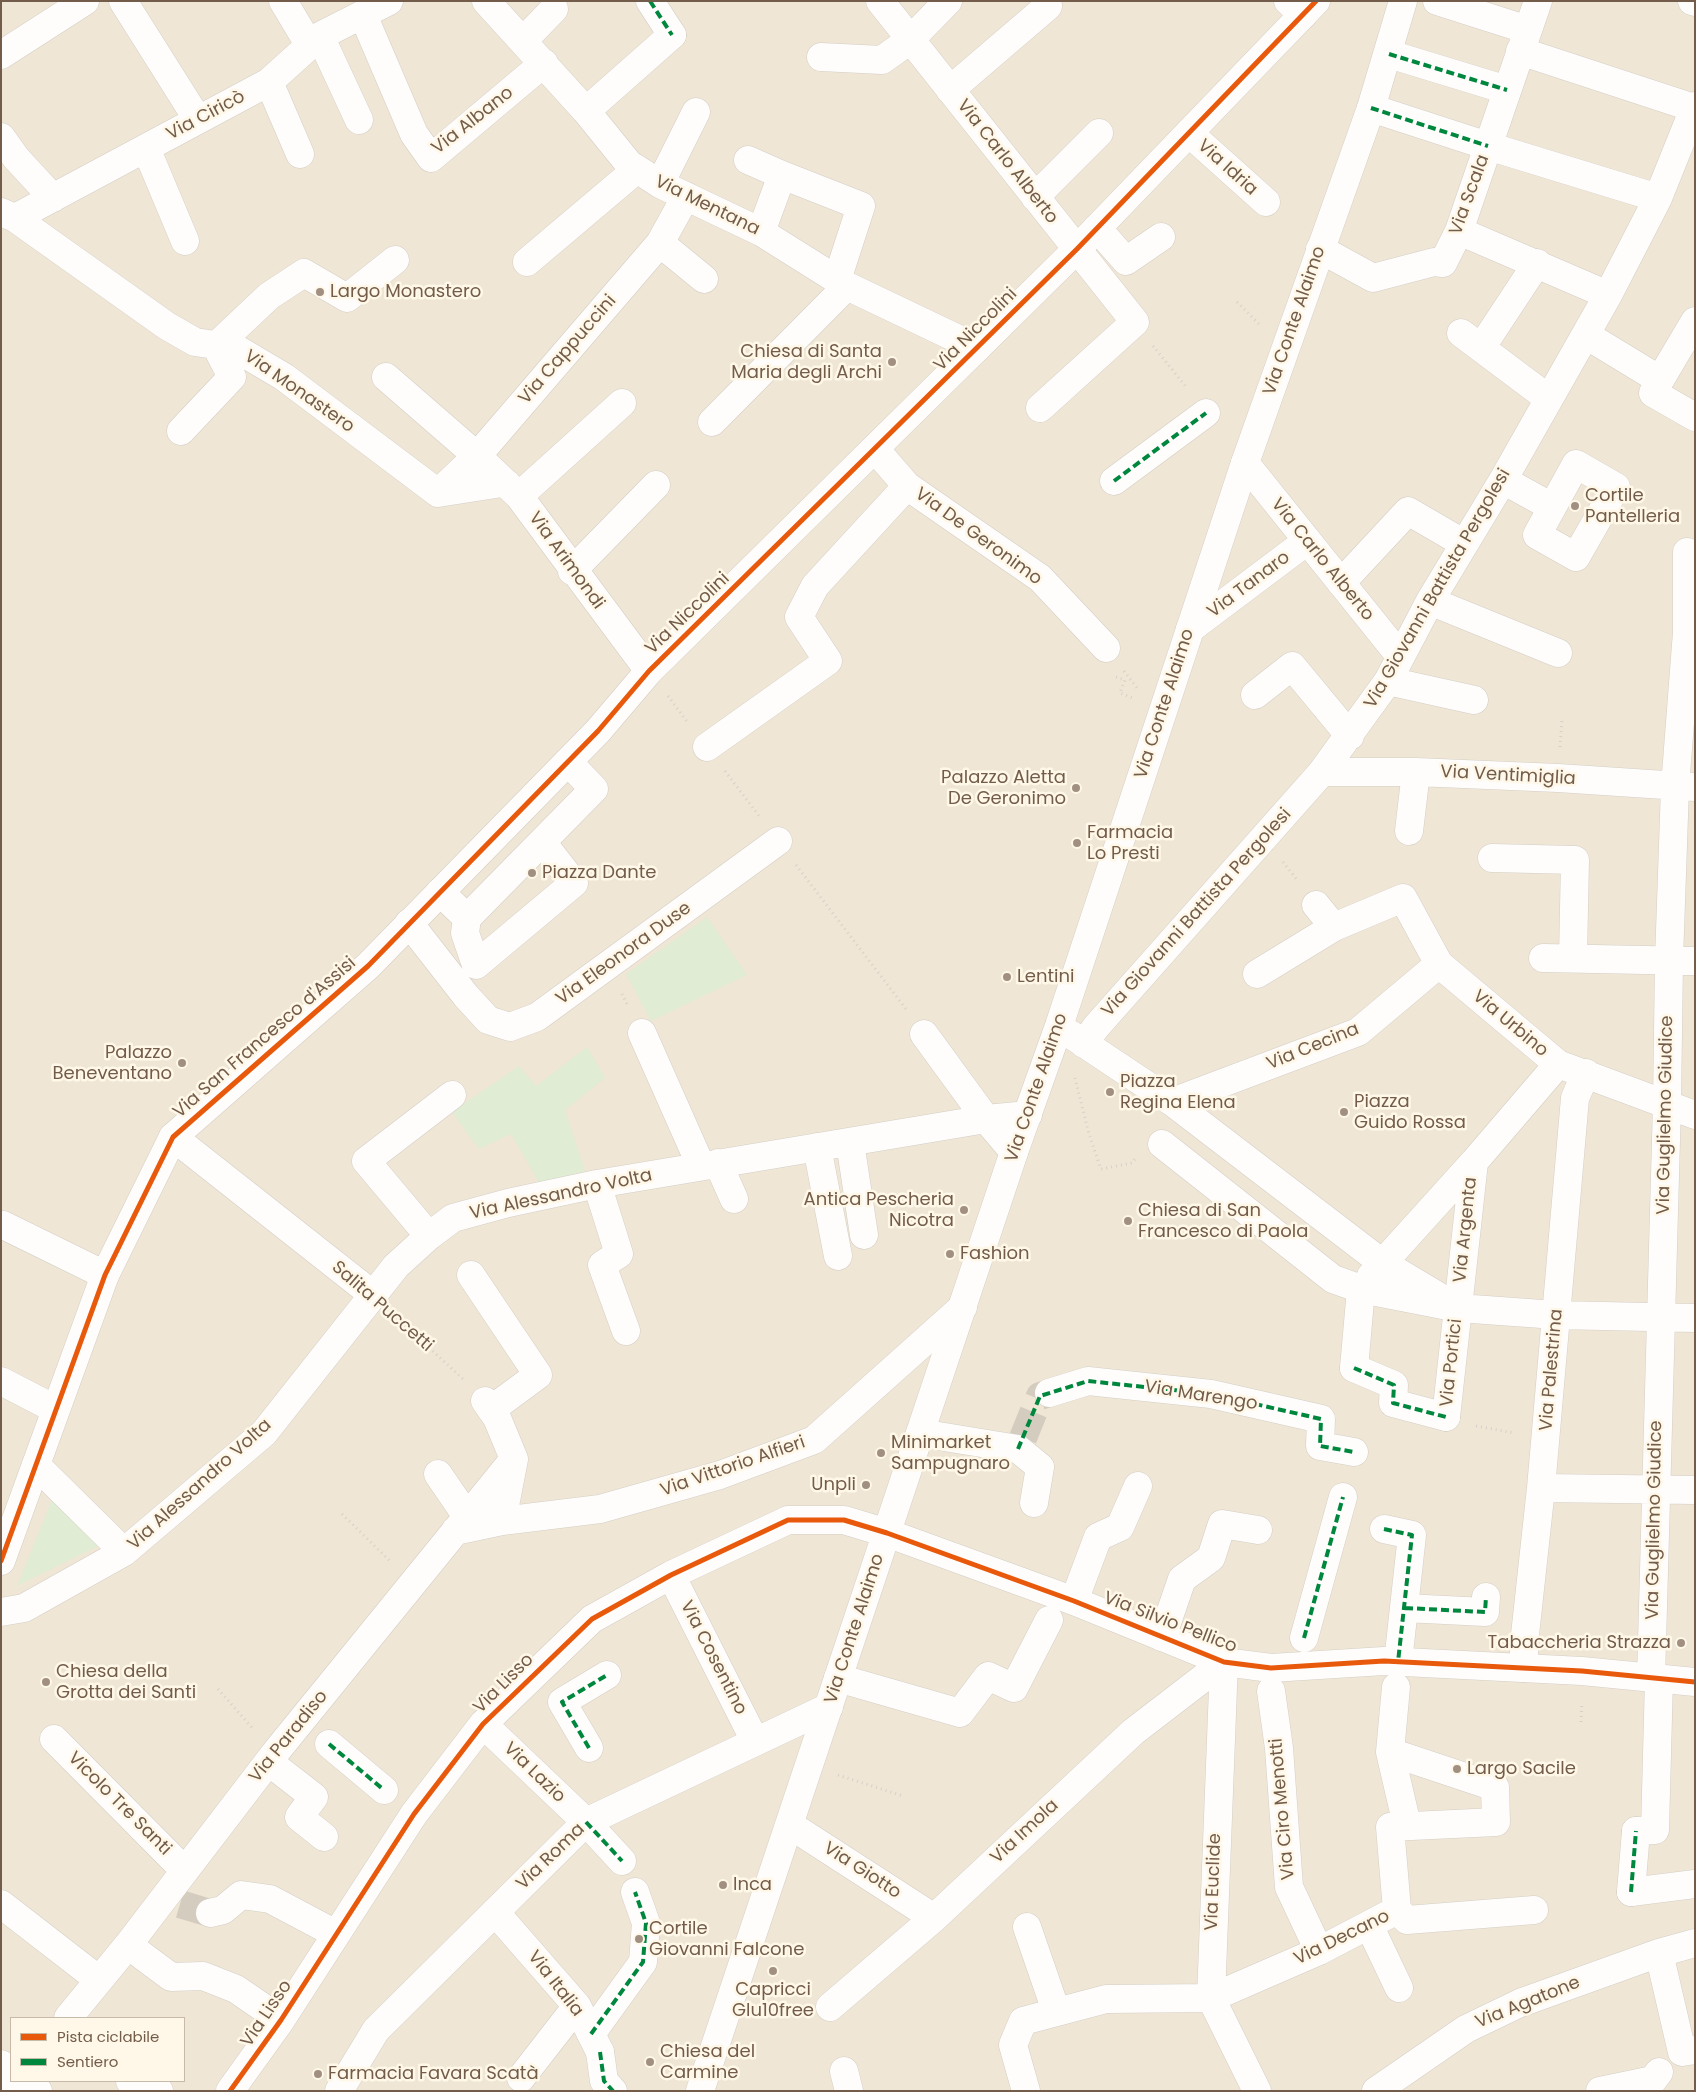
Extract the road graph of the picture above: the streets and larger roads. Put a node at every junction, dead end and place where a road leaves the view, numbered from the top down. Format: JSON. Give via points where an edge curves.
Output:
{"nodes":[{"id":1,"x":85,"y":1,"type":"edge"},
{"id":2,"x":123,"y":1,"type":"edge"},
{"id":3,"x":283,"y":1,"type":"edge"},
{"id":4,"x":389,"y":1,"type":"edge"},
{"id":5,"x":486,"y":1,"type":"edge"},
{"id":6,"x":650,"y":1,"type":"edge"},
{"id":7,"x":880,"y":1,"type":"edge"},
{"id":8,"x":948,"y":1,"type":"edge"},
{"id":9,"x":1403,"y":1,"type":"edge"},
{"id":10,"x":1437,"y":1,"type":"edge"},
{"id":11,"x":1538,"y":1,"type":"edge"},
{"id":12,"x":1048,"y":6,"type":"dead end"},
{"id":13,"x":1303,"y":6,"type":"edge"},
{"id":14,"x":554,"y":9,"type":"dead end"},
{"id":15,"x":363,"y":15,"type":"junction"},
{"id":16,"x":910,"y":40,"type":"junction"},
{"id":17,"x":315,"y":41,"type":"junction"},
{"id":18,"x":524,"y":41,"type":"junction"},
{"id":19,"x":1524,"y":41,"type":"junction"},
{"id":20,"x":1389,"y":54,"type":"junction"},
{"id":21,"x":1,"y":55,"type":"edge"},
{"id":22,"x":821,"y":57,"type":"dead end"},
{"id":23,"x":544,"y":63,"type":"junction"},
{"id":24,"x":269,"y":82,"type":"junction"},
{"id":25,"x":950,"y":90,"type":"junction"},
{"id":26,"x":1507,"y":90,"type":"junction"},
{"id":27,"x":1694,"y":107,"type":"edge"},
{"id":28,"x":1371,"y":108,"type":"junction"},
{"id":29,"x":586,"y":111,"type":"junction"},
{"id":30,"x":696,"y":112,"type":"dead end"},
{"id":31,"x":198,"y":120,"type":"junction"},
{"id":32,"x":359,"y":120,"type":"dead end"},
{"id":33,"x":1099,"y":133,"type":"dead end"},
{"id":34,"x":1189,"y":133,"type":"junction"},
{"id":35,"x":1,"y":137,"type":"edge"},
{"id":36,"x":1488,"y":146,"type":"junction"},
{"id":37,"x":146,"y":148,"type":"junction"},
{"id":38,"x":300,"y":154,"type":"dead end"},
{"id":39,"x":748,"y":160,"type":"dead end"},
{"id":40,"x":637,"y":170,"type":"junction"},
{"id":41,"x":782,"y":175,"type":"junction"},
{"id":42,"x":660,"y":184,"type":"junction"},
{"id":43,"x":686,"y":196,"type":"junction"},
{"id":44,"x":1035,"y":197,"type":"junction"},
{"id":45,"x":53,"y":198,"type":"junction"},
{"id":46,"x":1658,"y":198,"type":"junction"},
{"id":47,"x":1266,"y":202,"type":"dead end"},
{"id":48,"x":8,"y":215,"type":"edge"},
{"id":49,"x":1097,"y":228,"type":"junction"},
{"id":50,"x":1459,"y":231,"type":"junction"},
{"id":51,"x":760,"y":232,"type":"junction"},
{"id":52,"x":1161,"y":237,"type":"dead end"},
{"id":53,"x":185,"y":241,"type":"dead end"},
{"id":54,"x":660,"y":243,"type":"junction"},
{"id":55,"x":1077,"y":249,"type":"junction"},
{"id":56,"x":1320,"y":249,"type":"junction"},
{"id":57,"x":395,"y":260,"type":"dead end"},
{"id":58,"x":527,"y":262,"type":"dead end"},
{"id":59,"x":1537,"y":263,"type":"junction"},
{"id":60,"x":704,"y":279,"type":"dead end"},
{"id":61,"x":842,"y":283,"type":"junction"},
{"id":62,"x":1608,"y":295,"type":"junction"},
{"id":63,"x":1695,"y":321,"type":"edge"},
{"id":64,"x":1586,"y":335,"type":"junction"},
{"id":65,"x":216,"y":346,"type":"junction"},
{"id":66,"x":977,"y":348,"type":"junction"},
{"id":67,"x":386,"y":377,"type":"dead end"},
{"id":68,"x":1660,"y":380,"type":"junction"},
{"id":69,"x":1549,"y":399,"type":"junction"},
{"id":70,"x":622,"y":403,"type":"dead end"},
{"id":71,"x":1040,"y":408,"type":"dead end"},
{"id":72,"x":1206,"y":413,"type":"dead end"},
{"id":73,"x":1695,"y":417,"type":"edge"},
{"id":74,"x":712,"y":422,"type":"dead end"},
{"id":75,"x":181,"y":431,"type":"dead end"},
{"id":76,"x":875,"y":449,"type":"junction"},
{"id":77,"x":477,"y":456,"type":"junction"},
{"id":78,"x":1245,"y":464,"type":"junction"},
{"id":79,"x":1503,"y":480,"type":"junction"},
{"id":80,"x":1114,"y":481,"type":"dead end"},
{"id":81,"x":656,"y":485,"type":"dead end"},
{"id":82,"x":907,"y":486,"type":"junction"},
{"id":83,"x":513,"y":490,"type":"junction"},
{"id":84,"x":438,"y":493,"type":"junction"},
{"id":85,"x":1552,"y":507,"type":"dead end"},
{"id":86,"x":1307,"y":541,"type":"junction"},
{"id":87,"x":1463,"y":544,"type":"junction"},
{"id":88,"x":1687,"y":552,"type":"dead end"},
{"id":89,"x":572,"y":571,"type":"junction"},
{"id":90,"x":1341,"y":583,"type":"junction"},
{"id":91,"x":1430,"y":601,"type":"junction"},
{"id":92,"x":1190,"y":629,"type":"junction"},
{"id":93,"x":1691,"y":632,"type":"edge"},
{"id":94,"x":1558,"y":654,"type":"dead end"},
{"id":95,"x":1112,"y":655,"type":"road end"},
{"id":96,"x":1400,"y":656,"type":"junction"},
{"id":97,"x":649,"y":671,"type":"junction"},
{"id":98,"x":1388,"y":680,"type":"junction"},
{"id":99,"x":1255,"y":695,"type":"dead end"},
{"id":100,"x":1474,"y":700,"type":"dead end"},
{"id":101,"x":1350,"y":736,"type":"junction"},
{"id":102,"x":707,"y":747,"type":"dead end"},
{"id":103,"x":568,"y":762,"type":"junction"},
{"id":104,"x":1322,"y":772,"type":"junction"},
{"id":105,"x":1416,"y":772,"type":"junction"},
{"id":106,"x":1685,"y":787,"type":"edge"},
{"id":107,"x":1409,"y":831,"type":"dead end"},
{"id":108,"x":778,"y":841,"type":"dead end"},
{"id":109,"x":542,"y":842,"type":"junction"},
{"id":110,"x":1492,"y":858,"type":"dead end"},
{"id":111,"x":440,"y":892,"type":"junction"},
{"id":112,"x":1316,"y":905,"type":"road end"},
{"id":113,"x":467,"y":918,"type":"junction"},
{"id":114,"x":409,"y":923,"type":"junction"},
{"id":115,"x":1334,"y":927,"type":"junction"},
{"id":116,"x":1544,"y":958,"type":"dead end"},
{"id":117,"x":1573,"y":958,"type":"junction"},
{"id":118,"x":1682,"y":960,"type":"edge"},
{"id":119,"x":1439,"y":964,"type":"junction"},
{"id":120,"x":1257,"y":974,"type":"dead end"},
{"id":121,"x":1059,"y":1026,"type":"junction"},
{"id":122,"x":642,"y":1033,"type":"road end"},
{"id":123,"x":924,"y":1034,"type":"dead end"},
{"id":124,"x":1084,"y":1044,"type":"junction"},
{"id":125,"x":1558,"y":1064,"type":"junction"},
{"id":126,"x":1586,"y":1073,"type":"junction"},
{"id":127,"x":452,"y":1095,"type":"dead end"},
{"id":128,"x":1172,"y":1102,"type":"junction"},
{"id":129,"x":1667,"y":1104,"type":"junction"},
{"id":130,"x":1028,"y":1115,"type":"junction"},
{"id":131,"x":1695,"y":1115,"type":"edge"},
{"id":132,"x":986,"y":1119,"type":"junction"},
{"id":133,"x":173,"y":1137,"type":"junction"},
{"id":134,"x":850,"y":1142,"type":"junction"},
{"id":135,"x":1162,"y":1144,"type":"road end"},
{"id":136,"x":817,"y":1147,"type":"junction"},
{"id":137,"x":1014,"y":1152,"type":"junction"},
{"id":138,"x":1474,"y":1162,"type":"junction"},
{"id":139,"x":710,"y":1165,"type":"junction"},
{"id":140,"x":596,"y":1184,"type":"junction"},
{"id":141,"x":734,"y":1199,"type":"dead end"},
{"id":142,"x":3,"y":1225,"type":"dead end"},
{"id":143,"x":864,"y":1235,"type":"dead end"},
{"id":144,"x":428,"y":1236,"type":"junction"},
{"id":145,"x":838,"y":1256,"type":"dead end"},
{"id":146,"x":1381,"y":1262,"type":"junction"},
{"id":147,"x":105,"y":1275,"type":"junction"},
{"id":148,"x":471,"y":1275,"type":"dead end"},
{"id":149,"x":1362,"y":1289,"type":"junction"},
{"id":150,"x":372,"y":1294,"type":"junction"},
{"id":151,"x":963,"y":1307,"type":"junction"},
{"id":152,"x":1458,"y":1308,"type":"junction"},
{"id":153,"x":1556,"y":1315,"type":"junction"},
{"id":154,"x":1660,"y":1318,"type":"junction"},
{"id":155,"x":1695,"y":1318,"type":"edge"},
{"id":156,"x":626,"y":1331,"type":"dead end"},
{"id":157,"x":1,"y":1381,"type":"edge"},
{"id":158,"x":1049,"y":1393,"type":"tunnel mouth"},
{"id":159,"x":55,"y":1409,"type":"junction"},
{"id":160,"x":920,"y":1433,"type":"junction"},
{"id":161,"x":1354,"y":1452,"type":"dead end"},
{"id":162,"x":514,"y":1459,"type":"junction"},
{"id":163,"x":36,"y":1465,"type":"junction"},
{"id":164,"x":438,"y":1474,"type":"dead end"},
{"id":165,"x":1138,"y":1486,"type":"dead end"},
{"id":166,"x":1542,"y":1488,"type":"junction"},
{"id":167,"x":1656,"y":1489,"type":"junction"},
{"id":168,"x":1695,"y":1490,"type":"edge"},
{"id":169,"x":1343,"y":1497,"type":"dead end"},
{"id":170,"x":1034,"y":1503,"type":"dead end"},
{"id":171,"x":502,"y":1521,"type":"junction"},
{"id":172,"x":461,"y":1523,"type":"junction"},
{"id":173,"x":1384,"y":1529,"type":"dead end"},
{"id":174,"x":1258,"y":1530,"type":"dead end"},
{"id":175,"x":887,"y":1533,"type":"junction"},
{"id":176,"x":124,"y":1552,"type":"junction"},
{"id":177,"x":1,"y":1561,"type":"edge"},
{"id":178,"x":671,"y":1575,"type":"junction"},
{"id":179,"x":1486,"y":1597,"type":"dead end"},
{"id":180,"x":1074,"y":1601,"type":"junction"},
{"id":181,"x":1405,"y":1608,"type":"junction"},
{"id":182,"x":1,"y":1612,"type":"edge"},
{"id":183,"x":1049,"y":1620,"type":"dead end"},
{"id":184,"x":1162,"y":1637,"type":"junction"},
{"id":185,"x":1304,"y":1638,"type":"dead end"},
{"id":186,"x":1224,"y":1662,"type":"junction"},
{"id":187,"x":1524,"y":1668,"type":"junction"},
{"id":188,"x":1397,"y":1674,"type":"junction"},
{"id":189,"x":607,"y":1675,"type":"dead end"},
{"id":190,"x":838,"y":1678,"type":"junction"},
{"id":191,"x":1655,"y":1679,"type":"junction"},
{"id":192,"x":1695,"y":1682,"type":"edge"},
{"id":193,"x":1271,"y":1691,"type":"dead end"},
{"id":194,"x":829,"y":1707,"type":"junction"},
{"id":195,"x":483,"y":1724,"type":"junction"},
{"id":196,"x":54,"y":1738,"type":"dead end"},
{"id":197,"x":755,"y":1741,"type":"junction"},
{"id":198,"x":329,"y":1744,"type":"dead end"},
{"id":199,"x":589,"y":1748,"type":"dead end"},
{"id":200,"x":1390,"y":1752,"type":"junction"},
{"id":201,"x":272,"y":1757,"type":"junction"},
{"id":202,"x":384,"y":1790,"type":"dead end"},
{"id":203,"x":586,"y":1822,"type":"junction"},
{"id":204,"x":790,"y":1825,"type":"junction"},
{"id":205,"x":1398,"y":1826,"type":"junction"},
{"id":206,"x":324,"y":1836,"type":"dead end"},
{"id":207,"x":622,"y":1861,"type":"dead end"},
{"id":208,"x":184,"y":1870,"type":"junction"},
{"id":209,"x":1695,"y":1884,"type":"edge"},
{"id":210,"x":635,"y":1892,"type":"dead end"},
{"id":211,"x":1,"y":1904,"type":"edge"},
{"id":212,"x":1397,"y":1910,"type":"junction"},
{"id":213,"x":1534,"y":1910,"type":"dead end"},
{"id":214,"x":495,"y":1912,"type":"junction"},
{"id":215,"x":210,"y":1913,"type":"tunnel mouth"},
{"id":216,"x":934,"y":1918,"type":"junction"},
{"id":217,"x":1369,"y":1925,"type":"junction"},
{"id":218,"x":1027,"y":1927,"type":"dead end"},
{"id":219,"x":336,"y":1934,"type":"junction"},
{"id":220,"x":1695,"y":1943,"type":"edge"},
{"id":221,"x":128,"y":1945,"type":"junction"},
{"id":222,"x":1319,"y":1951,"type":"junction"},
{"id":223,"x":1659,"y":1953,"type":"junction"},
{"id":224,"x":99,"y":1980,"type":"junction"},
{"id":225,"x":1399,"y":1988,"type":"dead end"},
{"id":226,"x":1211,"y":1998,"type":"junction"},
{"id":227,"x":577,"y":2006,"type":"junction"},
{"id":228,"x":830,"y":2007,"type":"dead end"},
{"id":229,"x":1056,"y":2011,"type":"junction"},
{"id":230,"x":69,"y":2017,"type":"edge"},
{"id":231,"x":281,"y":2020,"type":"junction"},
{"id":232,"x":596,"y":2043,"type":"junction"},
{"id":233,"x":1688,"y":2051,"type":"edge"},
{"id":234,"x":1659,"y":2072,"type":"dead end"},
{"id":235,"x":521,"y":2078,"type":"dead end"},
{"id":236,"x":26,"y":2082,"type":"edge"},
{"id":237,"x":133,"y":2082,"type":"edge"},
{"id":238,"x":1250,"y":2088,"type":"edge"},
{"id":239,"x":38,"y":2091,"type":"edge"},
{"id":240,"x":159,"y":2091,"type":"edge"},
{"id":241,"x":230,"y":2091,"type":"edge"},
{"id":242,"x":339,"y":2091,"type":"edge"},
{"id":243,"x":613,"y":2091,"type":"edge"},
{"id":244,"x":700,"y":2091,"type":"edge"},
{"id":245,"x":1026,"y":2091,"type":"edge"},
{"id":246,"x":1376,"y":2091,"type":"edge"},
{"id":247,"x":1600,"y":2091,"type":"edge"}],
"edges":[{"from":1,"to":21,"type":"street"},
{"from":2,"to":31,"type":"street"},
{"from":3,"to":17,"type":"street"},
{"from":4,"to":15,"type":"street","name":"Via Ciricò"},
{"from":5,"to":18,"type":"street","name":"Via Mentana"},
{"from":6,"to":29,"type":"street","via":[[672,35]]},
{"from":7,"to":16,"type":"street","name":"Via Carlo Alberto"},
{"from":8,"to":16,"type":"street"},
{"from":9,"to":20,"type":"street","name":"Via Conte Alaimo"},
{"from":10,"to":19,"type":"street"},
{"from":11,"to":19,"type":"street","name":"Via Scala"},
{"from":12,"to":25,"type":"street"},
{"from":13,"to":34,"type":"street","name":"Via Niccolini"},
{"from":14,"to":18,"type":"street"},
{"from":15,"to":17,"type":"street","name":"Via Ciricò"},
{"from":15,"to":23,"type":"street","name":"Via Albano","via":[[414,134],[431,158]]},
{"from":16,"to":22,"type":"street","via":[[882,60]]},
{"from":16,"to":25,"type":"street","name":"Via Carlo Alberto"},
{"from":17,"to":24,"type":"street","name":"Via Ciricò"},
{"from":17,"to":32,"type":"street"},
{"from":18,"to":23,"type":"street","name":"Via Mentana"},
{"from":19,"to":26,"type":"street","name":"Via Scala"},
{"from":19,"to":27,"type":"street"},
{"from":20,"to":26,"type":"street"},
{"from":20,"to":28,"type":"street","name":"Via Conte Alaimo"},
{"from":23,"to":29,"type":"street","name":"Via Mentana"},
{"from":24,"to":31,"type":"street","name":"Via Ciricò"},
{"from":24,"to":38,"type":"street"},
{"from":25,"to":44,"type":"street","name":"Via Carlo Alberto"},
{"from":26,"to":36,"type":"street","name":"Via Scala"},
{"from":27,"to":46,"type":"street","name":"Via Giovanni Battista Pergolesi"},
{"from":28,"to":36,"type":"street"},
{"from":28,"to":56,"type":"street","name":"Via Conte Alaimo"},
{"from":29,"to":40,"type":"street","name":"Via Mentana"},
{"from":30,"to":42,"type":"street"},
{"from":31,"to":37,"type":"street","name":"Via Ciricò"},
{"from":33,"to":44,"type":"street"},
{"from":34,"to":47,"type":"street","name":"Via Idria"},
{"from":34,"to":49,"type":"street","name":"Via Niccolini"},
{"from":35,"to":45,"type":"street"},
{"from":36,"to":46,"type":"street"},
{"from":36,"to":50,"type":"street","name":"Via Scala"},
{"from":37,"to":45,"type":"street","name":"Via Ciricò"},
{"from":37,"to":53,"type":"street"},
{"from":39,"to":41,"type":"street"},
{"from":40,"to":42,"type":"street","name":"Via Mentana"},
{"from":40,"to":58,"type":"street"},
{"from":41,"to":51,"type":"street"},
{"from":41,"to":61,"type":"street","via":[[861,206]]},
{"from":42,"to":43,"type":"street","name":"Via Mentana"},
{"from":43,"to":51,"type":"street","name":"Via Mentana"},
{"from":43,"to":54,"type":"street","name":"Via Cappuccini"},
{"from":44,"to":55,"type":"street","name":"Via Carlo Alberto"},
{"from":45,"to":48,"type":"street","name":"Via Ciricò"},
{"from":46,"to":62,"type":"street","name":"Via Giovanni Battista Pergolesi"},
{"from":48,"to":65,"type":"street","name":"Via Monastero","via":[[167,326],[195,342]]},
{"from":49,"to":52,"type":"street","via":[[1126,261]]},
{"from":49,"to":55,"type":"street","name":"Via Niccolini"},
{"from":50,"to":56,"type":"street","name":"Via Scala","via":[[1443,263],[1434,262],[1373,278]]},
{"from":50,"to":59,"type":"street"},
{"from":51,"to":61,"type":"street","name":"Via Mentana"},
{"from":54,"to":60,"type":"street"},
{"from":54,"to":77,"type":"street","name":"Via Cappuccini"},
{"from":55,"to":66,"type":"street","name":"Via Niccolini"},
{"from":55,"to":71,"type":"street","name":"Via Carlo Alberto","via":[[1135,322]]},
{"from":56,"to":78,"type":"street","name":"Via Conte Alaimo"},
{"from":57,"to":65,"type":"street","via":[[347,298],[304,273],[269,296]]},
{"from":59,"to":62,"type":"street"},
{"from":59,"to":69,"type":"street","via":[[1471,341]]},
{"from":61,"to":66,"type":"street","name":"Via Mentana"},
{"from":61,"to":74,"type":"street"},
{"from":62,"to":64,"type":"street","name":"Via Giovanni Battista Pergolesi"},
{"from":63,"to":68,"type":"street"},
{"from":64,"to":68,"type":"street"},
{"from":64,"to":69,"type":"street","name":"Via Giovanni Battista Pergolesi"},
{"from":65,"to":75,"type":"street","via":[[232,377]]},
{"from":65,"to":84,"type":"street","name":"Via Monastero","via":[[235,348],[284,377]]},
{"from":66,"to":76,"type":"street","name":"Via Niccolini"},
{"from":67,"to":77,"type":"street","name":"Via Arimondi"},
{"from":68,"to":73,"type":"street","via":[[1652,394]]},
{"from":69,"to":79,"type":"street","name":"Via Giovanni Battista Pergolesi"},
{"from":70,"to":83,"type":"street"},
{"from":72,"to":80,"type":"street"},
{"from":76,"to":82,"type":"street","name":"Via De Geronimo"},
{"from":76,"to":97,"type":"street","name":"Via Niccolini"},
{"from":77,"to":83,"type":"street","name":"Via Arimondi"},
{"from":77,"to":84,"type":"street","name":"Via Cappuccini"},
{"from":78,"to":86,"type":"street","name":"Via Carlo Alberto"},
{"from":78,"to":92,"type":"street","name":"Via Conte Alaimo"},
{"from":79,"to":85,"type":"street"},
{"from":79,"to":87,"type":"street","name":"Via Giovanni Battista Pergolesi"},
{"from":81,"to":89,"type":"street"},
{"from":82,"to":95,"type":"street","name":"Via De Geronimo","via":[[1040,578]]},
{"from":82,"to":102,"type":"street","via":[[815,586],[799,617],[828,661]]},
{"from":83,"to":84,"type":"street","via":[[502,483]]},
{"from":83,"to":89,"type":"street","name":"Via Arimondi"},
{"from":86,"to":90,"type":"street","name":"Via Carlo Alberto"},
{"from":86,"to":92,"type":"street","name":"Via Tanaro"},
{"from":87,"to":90,"type":"street","via":[[1408,511]]},
{"from":87,"to":91,"type":"street","name":"Via Giovanni Battista Pergolesi"},
{"from":88,"to":93,"type":"street","name":"Via Guglielmo Giudice"},
{"from":89,"to":97,"type":"street","name":"Via Arimondi"},
{"from":90,"to":96,"type":"street","name":"Via Carlo Alberto"},
{"from":91,"to":94,"type":"street"},
{"from":91,"to":96,"type":"street","name":"Via Giovanni Battista Pergolesi"},
{"from":92,"to":121,"type":"street","name":"Via Conte Alaimo","via":[[1157,706]]},
{"from":93,"to":106,"type":"street","name":"Via Guglielmo Giudice"},
{"from":96,"to":98,"type":"street","name":"Via Giovanni Battista Pergolesi"},
{"from":97,"to":103,"type":"street","name":"Via San Francesco d'Assisi"},
{"from":98,"to":100,"type":"street"},
{"from":98,"to":101,"type":"street","name":"Via Giovanni Battista Pergolesi"},
{"from":99,"to":101,"type":"street","via":[[1292,666]]},
{"from":101,"to":104,"type":"street","name":"Via Giovanni Battista Pergolesi"},
{"from":103,"to":109,"type":"street","via":[[594,789]]},
{"from":103,"to":111,"type":"street","name":"Via San Francesco d'Assisi"},
{"from":104,"to":105,"type":"street","name":"Via Ventimiglia"},
{"from":104,"to":124,"type":"street","name":"Via Giovanni Battista Pergolesi"},
{"from":105,"to":106,"type":"street","name":"Via Ventimiglia"},
{"from":105,"to":107,"type":"street"},
{"from":106,"to":118,"type":"street","name":"Via Guglielmo Giudice"},
{"from":108,"to":114,"type":"street","name":"Via Eleonora Duse","via":[[537,1017],[510,1027],[488,1020]]},
{"from":109,"to":113,"type":"street"},
{"from":109,"to":113,"type":"street","via":[[574,883],[476,965],[466,933]]},
{"from":110,"to":117,"type":"street","via":[[1575,860]]},
{"from":111,"to":113,"type":"street"},
{"from":111,"to":114,"type":"street","name":"Via San Francesco d'Assisi"},
{"from":112,"to":115,"type":"street"},
{"from":114,"to":133,"type":"street","name":"Via San Francesco d'Assisi","via":[[368,966]]},
{"from":115,"to":119,"type":"street","via":[[1403,898]]},
{"from":115,"to":120,"type":"street"},
{"from":116,"to":117,"type":"street"},
{"from":117,"to":118,"type":"street"},
{"from":118,"to":129,"type":"street","name":"Via Guglielmo Giudice"},
{"from":119,"to":125,"type":"street","name":"Via Urbino"},
{"from":119,"to":128,"type":"street","name":"Via Cecina","via":[[1358,1032]]},
{"from":121,"to":124,"type":"street"},
{"from":121,"to":130,"type":"street","name":"Via Conte Alaimo"},
{"from":122,"to":139,"type":"street"},
{"from":123,"to":132,"type":"street"},
{"from":124,"to":128,"type":"street"},
{"from":125,"to":126,"type":"street","name":"Via Urbino"},
{"from":125,"to":138,"type":"street","name":"Via Argenta"},
{"from":126,"to":129,"type":"street","name":"Via Urbino"},
{"from":126,"to":153,"type":"street","name":"Via Palestrina","via":[[1575,1098]]},
{"from":127,"to":144,"type":"street","via":[[366,1162]]},
{"from":128,"to":146,"type":"street"},
{"from":129,"to":131,"type":"street","name":"Via Urbino"},
{"from":129,"to":154,"type":"street","name":"Via Guglielmo Giudice"},
{"from":130,"to":132,"type":"street","name":"Via Alessandro Volta"},
{"from":130,"to":137,"type":"street","name":"Via Conte Alaimo"},
{"from":132,"to":134,"type":"street","name":"Via Alessandro Volta"},
{"from":132,"to":137,"type":"street"},
{"from":133,"to":147,"type":"street","name":"Via San Francesco d'Assisi"},
{"from":133,"to":150,"type":"street","name":"Salita Puccetti"},
{"from":134,"to":136,"type":"street","name":"Via Alessandro Volta"},
{"from":134,"to":143,"type":"street"},
{"from":135,"to":149,"type":"street","via":[[1333,1278]]},
{"from":136,"to":139,"type":"street","name":"Via Alessandro Volta"},
{"from":136,"to":145,"type":"street"},
{"from":137,"to":151,"type":"street","name":"Via Conte Alaimo"},
{"from":138,"to":146,"type":"street"},
{"from":138,"to":152,"type":"street","name":"Via Argenta"},
{"from":139,"to":140,"type":"street","name":"Via Alessandro Volta"},
{"from":139,"to":141,"type":"street"},
{"from":140,"to":144,"type":"street","name":"Via Alessandro Volta","via":[[508,1202],[453,1218]]},
{"from":140,"to":156,"type":"street","via":[[619,1254],[602,1265]]},
{"from":142,"to":147,"type":"street"},
{"from":144,"to":150,"type":"street","name":"Via Alessandro Volta"},
{"from":146,"to":149,"type":"street"},
{"from":146,"to":152,"type":"street"},
{"from":147,"to":159,"type":"street","name":"Via San Francesco d'Assisi"},
{"from":148,"to":162,"type":"street","via":[[538,1375],[488,1405],[498,1418]]},
{"from":149,"to":152,"type":"street"},
{"from":149,"to":152,"type":"street","name":"Via Portici","via":[[1354,1368],[1394,1385],[1393,1403],[1446,1417]]},
{"from":150,"to":176,"type":"street","name":"Via Alessandro Volta","via":[[264,1433]]},
{"from":151,"to":160,"type":"street","name":"Via Conte Alaimo"},
{"from":151,"to":171,"type":"street","name":"Via Vittorio Alfieri","via":[[814,1440],[720,1475],[600,1509]]},
{"from":152,"to":153,"type":"street"},
{"from":153,"to":154,"type":"street"},
{"from":153,"to":166,"type":"street","name":"Via Palestrina"},
{"from":154,"to":155,"type":"street"},
{"from":154,"to":167,"type":"street","name":"Via Guglielmo Giudice"},
{"from":157,"to":159,"type":"street"},
{"from":158,"to":161,"type":"street","name":"Via Marengo","via":[[1088,1381],[1211,1394],[1321,1419],[1320,1446]]},
{"from":159,"to":163,"type":"street","name":"Via San Francesco d'Assisi"},
{"from":160,"to":170,"type":"street","via":[[1021,1443],[1040,1467]]},
{"from":160,"to":175,"type":"street","name":"Via Conte Alaimo"},
{"from":162,"to":171,"type":"street"},
{"from":162,"to":172,"type":"street","name":"Via Paradiso"},
{"from":163,"to":176,"type":"street"},
{"from":163,"to":177,"type":"street","name":"Via San Francesco d'Assisi"},
{"from":164,"to":172,"type":"street"},
{"from":165,"to":180,"type":"street","via":[[1120,1526],[1098,1537]]},
{"from":166,"to":167,"type":"street"},
{"from":166,"to":187,"type":"street","name":"Via Palestrina"},
{"from":167,"to":168,"type":"street"},
{"from":167,"to":191,"type":"street","name":"Via Guglielmo Giudice"},
{"from":169,"to":185,"type":"street"},
{"from":171,"to":172,"type":"street","name":"Via Vittorio Alfieri"},
{"from":172,"to":201,"type":"street","name":"Via Paradiso"},
{"from":173,"to":181,"type":"street","name":"Via Decano","via":[[1412,1535]]},
{"from":174,"to":184,"type":"street","via":[[1222,1524],[1211,1558],[1182,1580]]},
{"from":175,"to":178,"type":"street","name":"Via Lisso","via":[[844,1520],[788,1520]]},
{"from":175,"to":180,"type":"street","name":"Via Silvio Pellico"},
{"from":175,"to":190,"type":"street","name":"Via Conte Alaimo"},
{"from":176,"to":182,"type":"street","name":"Via Alessandro Volta","via":[[24,1608]]},
{"from":178,"to":195,"type":"street","name":"Via Lisso","via":[[592,1619]]},
{"from":178,"to":197,"type":"street","name":"Via Cosentino"},
{"from":179,"to":181,"type":"street","via":[[1485,1612]]},
{"from":180,"to":184,"type":"street","name":"Via Silvio Pellico"},
{"from":181,"to":188,"type":"street","name":"Via Decano"},
{"from":183,"to":190,"type":"street","via":[[1014,1688],[988,1676],[960,1713]]},
{"from":184,"to":186,"type":"street","name":"Via Silvio Pellico"},
{"from":186,"to":188,"type":"street","name":"Via Silvio Pellico","via":[[1271,1668]]},
{"from":186,"to":216,"type":"street","name":"Via Imola","via":[[1133,1732]]},
{"from":186,"to":226,"type":"street","name":"Via Euclide"},
{"from":187,"to":188,"type":"street","name":"Via Silvio Pellico"},
{"from":187,"to":191,"type":"street","name":"Via Silvio Pellico"},
{"from":188,"to":200,"type":"street","name":"Via Decano"},
{"from":189,"to":199,"type":"street","via":[[562,1702]]},
{"from":190,"to":194,"type":"street","name":"Via Conte Alaimo"},
{"from":191,"to":192,"type":"street","name":"Via Silvio Pellico"},
{"from":191,"to":209,"type":"street","name":"Via Guglielmo Giudice","via":[[1655,1830],[1636,1831],[1631,1892]]},
{"from":193,"to":222,"type":"street","name":"Via Ciro Menotti","via":[[1279,1748],[1289,1887]]},
{"from":194,"to":197,"type":"street","name":"Via Roma"},
{"from":194,"to":204,"type":"street","name":"Via Conte Alaimo"},
{"from":195,"to":203,"type":"street","name":"Via Lazio"},
{"from":195,"to":219,"type":"street","name":"Via Lisso","via":[[414,1814]]},
{"from":196,"to":208,"type":"street","name":"Vicolo Tre Santi"},
{"from":197,"to":203,"type":"street","name":"Via Roma"},
{"from":198,"to":202,"type":"street"},
{"from":200,"to":205,"type":"street","name":"Via Decano"},
{"from":200,"to":205,"type":"street","via":[[1494,1787],[1496,1822]]},
{"from":201,"to":206,"type":"street","via":[[314,1797],[299,1817]]},
{"from":201,"to":208,"type":"street","name":"Via Paradiso"},
{"from":203,"to":207,"type":"street","name":"Via Lazio"},
{"from":203,"to":214,"type":"street","name":"Via Roma"},
{"from":204,"to":216,"type":"street","name":"Via Giotto"},
{"from":204,"to":244,"type":"street","name":"Via Conte Alaimo"},
{"from":205,"to":212,"type":"street","name":"Via Decano"},
{"from":208,"to":221,"type":"street","name":"Via Paradiso","via":[[171,1901]]},
{"from":210,"to":232,"type":"street","via":[[646,1923],[643,1962]]},
{"from":211,"to":224,"type":"street"},
{"from":212,"to":213,"type":"street","via":[[1407,1920]]},
{"from":212,"to":217,"type":"street","name":"Via Decano"},
{"from":214,"to":227,"type":"street","name":"Via Italia"},
{"from":214,"to":242,"type":"street","name":"Via Roma","via":[[376,2030]]},
{"from":215,"to":219,"type":"street","via":[[223,1910],[241,1895],[270,1900]]},
{"from":216,"to":228,"type":"street","name":"Via Imola"},
{"from":217,"to":222,"type":"street","name":"Via Decano"},
{"from":217,"to":225,"type":"street"},
{"from":218,"to":229,"type":"street"},
{"from":219,"to":231,"type":"street","name":"Via Lisso"},
{"from":220,"to":223,"type":"street","name":"Via Agatone"},
{"from":221,"to":224,"type":"street","name":"Via Paradiso"},
{"from":221,"to":231,"type":"street","via":[[171,1977],[202,1976],[236,1989]]},
{"from":222,"to":226,"type":"street","name":"Via Decano"},
{"from":223,"to":233,"type":"street"},
{"from":223,"to":246,"type":"street","name":"Via Agatone","via":[[1520,2003],[1466,2029]]},
{"from":224,"to":230,"type":"street","name":"Via Paradiso"},
{"from":226,"to":229,"type":"street","via":[[1106,1999]]},
{"from":226,"to":238,"type":"street","name":"Via Euclide"},
{"from":227,"to":232,"type":"street","name":"Via Italia"},
{"from":227,"to":235,"type":"street"},
{"from":229,"to":245,"type":"street","via":[[1023,2021],[1013,2045]]},
{"from":231,"to":241,"type":"street","name":"Via Lisso"},
{"from":232,"to":243,"type":"street","name":"Via Italia","via":[[604,2081]]},
{"from":234,"to":247,"type":"street","via":[[1653,2080]]},
{"from":236,"to":239,"type":"street"},
{"from":237,"to":240,"type":"street"}]}
